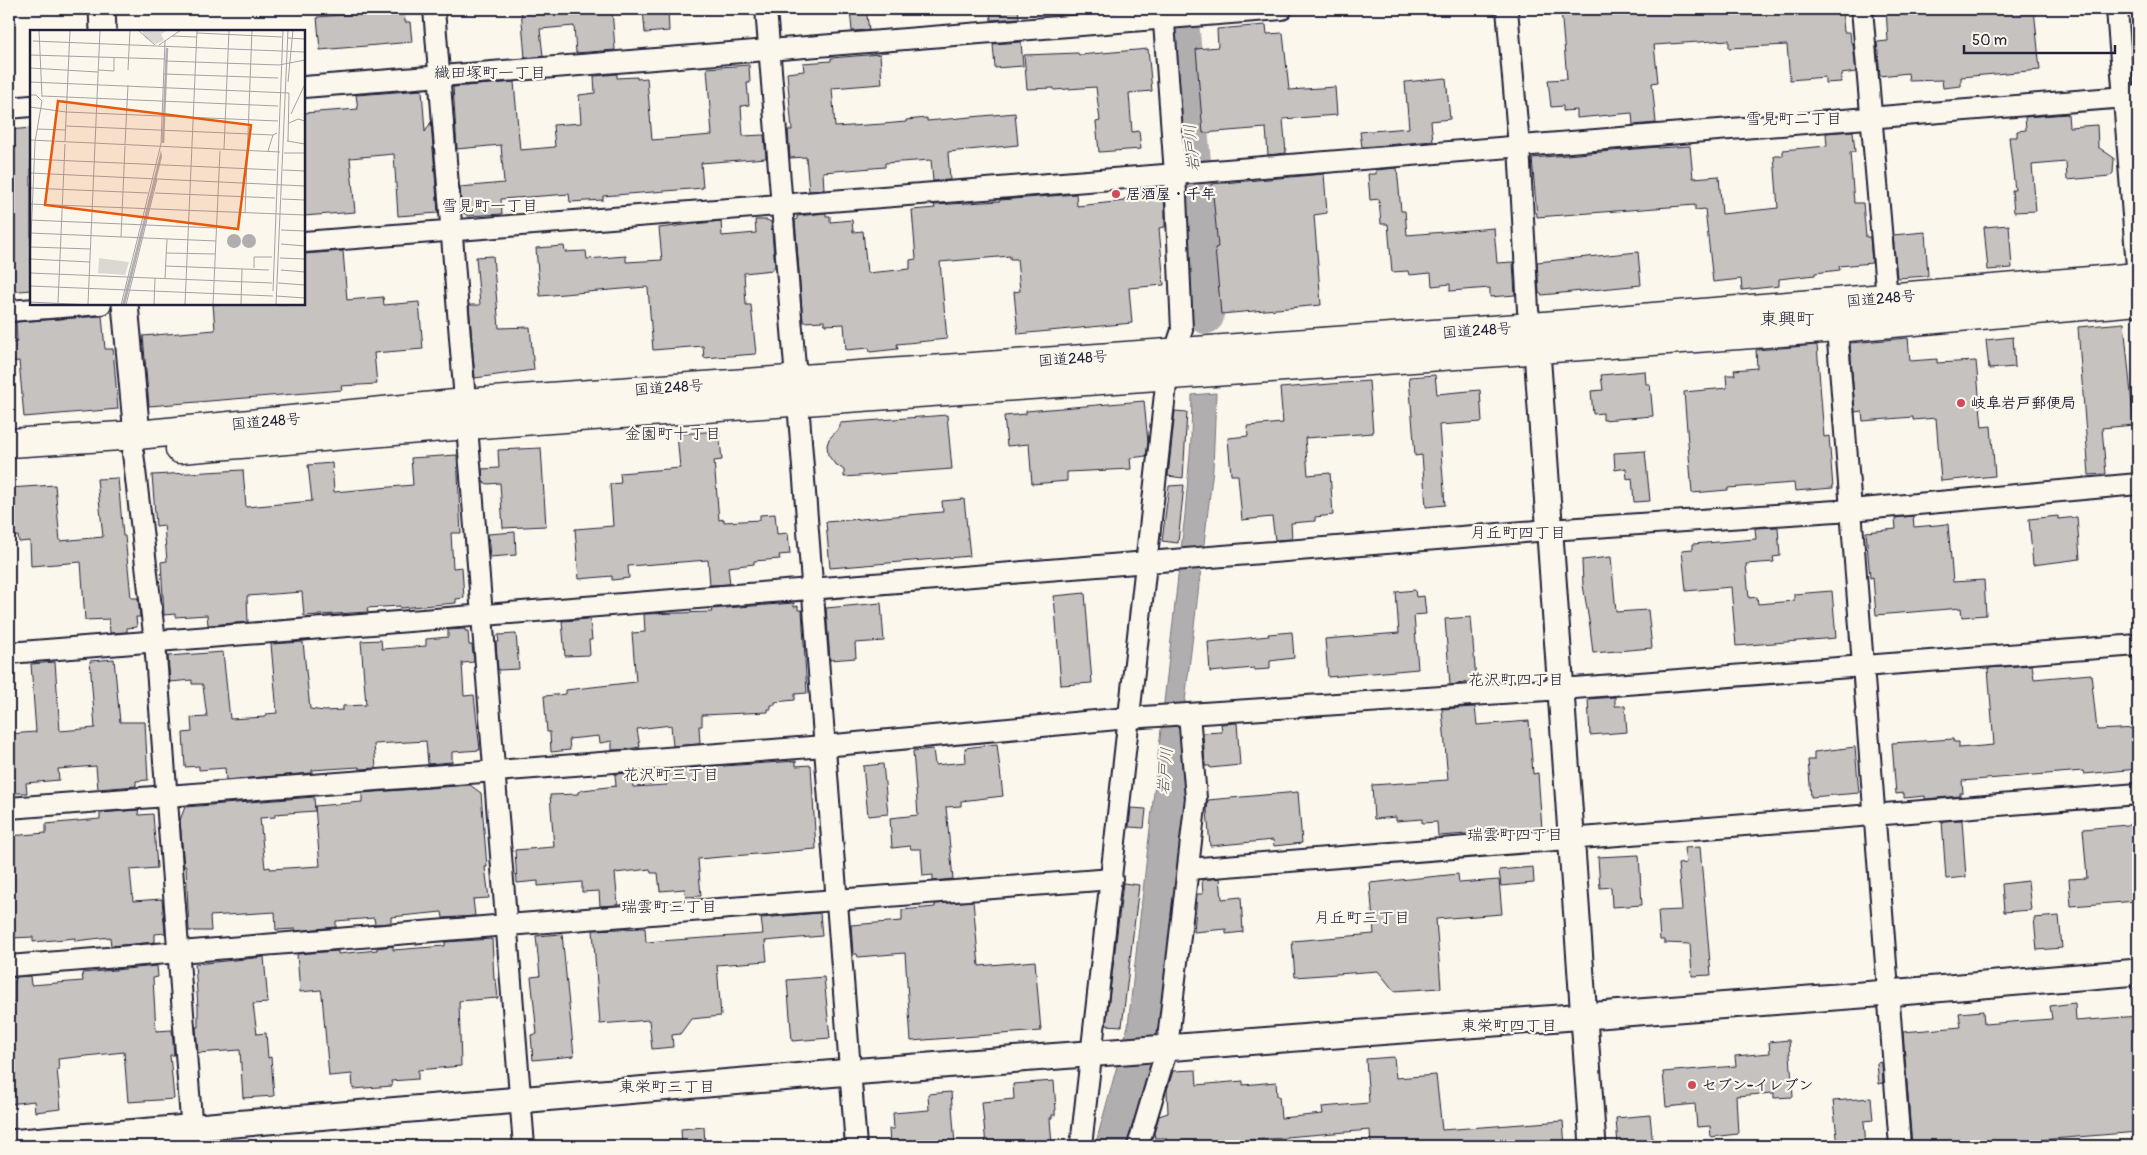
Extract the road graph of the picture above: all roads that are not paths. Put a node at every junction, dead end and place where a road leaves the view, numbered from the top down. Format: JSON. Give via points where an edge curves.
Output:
{"nodes":[{"id":1,"x":102,"y":9,"type":"edge"},
{"id":2,"x":434,"y":9,"type":"edge"},
{"id":3,"x":766,"y":9,"type":"edge"},
{"id":4,"x":1282,"y":9,"type":"edge"},
{"id":5,"x":1507,"y":9,"type":"edge"},
{"id":6,"x":1862,"y":9,"type":"edge"},
{"id":7,"x":2117,"y":9,"type":"edge"},
{"id":8,"x":1164,"y":15,"type":"edge"},
{"id":9,"x":103,"y":30,"type":"edge"},
{"id":10,"x":769,"y":50,"type":"junction"},
{"id":11,"x":439,"y":76,"type":"junction"},
{"id":12,"x":305,"y":86,"type":"edge"},
{"id":13,"x":2131,"y":97,"type":"edge"},
{"id":14,"x":30,"y":106,"type":"edge"},
{"id":15,"x":9,"y":108,"type":"edge"},
{"id":16,"x":1871,"y":118,"type":"junction"},
{"id":17,"x":1519,"y":146,"type":"junction"},
{"id":18,"x":1176,"y":174,"type":"junction"},
{"id":19,"x":782,"y":205,"type":"junction"},
{"id":20,"x":451,"y":230,"type":"junction"},
{"id":21,"x":305,"y":242,"type":"edge"},
{"id":22,"x":2138,"y":278,"type":"edge"},
{"id":23,"x":1887,"y":299,"type":"junction"},
{"id":24,"x":2138,"y":301,"type":"edge"},
{"id":25,"x":88,"y":305,"type":"edge"},
{"id":26,"x":125,"y":305,"type":"edge"},
{"id":27,"x":9,"y":311,"type":"edge"},
{"id":28,"x":1837,"y":328,"type":"junction"},
{"id":29,"x":1534,"y":339,"type":"junction"},
{"id":30,"x":1171,"y":364,"type":"junction"},
{"id":31,"x":797,"y":391,"type":"junction"},
{"id":32,"x":466,"y":414,"type":"junction"},
{"id":33,"x":9,"y":443,"type":"edge"},
{"id":34,"x":135,"y":444,"type":"junction"},
{"id":35,"x":9,"y":462,"type":"edge"},
{"id":36,"x":2138,"y":484,"type":"edge"},
{"id":37,"x":1851,"y":510,"type":"junction"},
{"id":38,"x":1549,"y":530,"type":"junction"},
{"id":39,"x":1147,"y":562,"type":"junction"},
{"id":40,"x":812,"y":589,"type":"junction"},
{"id":41,"x":482,"y":616,"type":"junction"},
{"id":42,"x":155,"y":642,"type":"junction"},
{"id":43,"x":2138,"y":644,"type":"edge"},
{"id":44,"x":9,"y":653,"type":"edge"},
{"id":45,"x":1863,"y":666,"type":"junction"},
{"id":46,"x":1561,"y":689,"type":"junction"},
{"id":47,"x":1187,"y":714,"type":"junction"},
{"id":48,"x":1128,"y":718,"type":"junction"},
{"id":49,"x":824,"y":746,"type":"junction"},
{"id":50,"x":494,"y":771,"type":"junction"},
{"id":51,"x":2138,"y":794,"type":"edge"},
{"id":52,"x":167,"y":796,"type":"junction"},
{"id":53,"x":9,"y":808,"type":"edge"},
{"id":54,"x":1874,"y":815,"type":"junction"},
{"id":55,"x":1571,"y":839,"type":"junction"},
{"id":56,"x":1188,"y":869,"type":"junction"},
{"id":57,"x":1112,"y":879,"type":"junction"},
{"id":58,"x":837,"y":901,"type":"junction"},
{"id":59,"x":507,"y":924,"type":"junction"},
{"id":60,"x":177,"y":951,"type":"junction"},
{"id":61,"x":9,"y":966,"type":"edge"},
{"id":62,"x":2138,"y":972,"type":"edge"},
{"id":63,"x":1888,"y":994,"type":"junction"},
{"id":64,"x":1584,"y":1016,"type":"junction"},
{"id":65,"x":1162,"y":1048,"type":"junction"},
{"id":66,"x":1103,"y":1053,"type":"junction"},
{"id":67,"x":850,"y":1072,"type":"junction"},
{"id":68,"x":521,"y":1101,"type":"junction"},
{"id":69,"x":192,"y":1137,"type":"edge"},
{"id":70,"x":9,"y":1143,"type":"edge"},
{"id":71,"x":524,"y":1146,"type":"edge"},
{"id":72,"x":856,"y":1146,"type":"edge"},
{"id":73,"x":1081,"y":1146,"type":"edge"},
{"id":74,"x":1138,"y":1146,"type":"edge"},
{"id":75,"x":1592,"y":1146,"type":"edge"},
{"id":76,"x":1900,"y":1146,"type":"edge"}],
"edges":[{"from":1,"to":9,"type":"street"},
{"from":2,"to":11,"type":"street"},
{"from":3,"to":10,"type":"street"},
{"from":4,"to":8,"type":"street"},
{"from":5,"to":17,"type":"street"},
{"from":6,"to":16,"type":"street"},
{"from":7,"to":13,"type":"street"},
{"from":8,"to":10,"type":"street"},
{"from":8,"to":18,"type":"street"},
{"from":10,"to":11,"type":"street"},
{"from":10,"to":19,"type":"street"},
{"from":11,"to":12,"type":"street"},
{"from":11,"to":20,"type":"street"},
{"from":13,"to":16,"type":"street"},
{"from":13,"to":22,"type":"street"},
{"from":14,"to":15,"type":"street"},
{"from":16,"to":17,"type":"street"},
{"from":16,"to":23,"type":"street"},
{"from":17,"to":18,"type":"street"},
{"from":17,"to":29,"type":"street","via":[[1528,310]]},
{"from":18,"to":19,"type":"street"},
{"from":18,"to":30,"type":"street","via":[[1182,330]]},
{"from":19,"to":20,"type":"street"},
{"from":19,"to":31,"type":"street"},
{"from":20,"to":21,"type":"street"},
{"from":20,"to":32,"type":"street"},
{"from":22,"to":23,"type":"highway","name":"国道248号"},
{"from":23,"to":29,"type":"highway","name":"国道248号"},
{"from":24,"to":28,"type":"highway","name":"国道248号"},
{"from":25,"to":27,"type":"street"},
{"from":26,"to":34,"type":"street"},
{"from":28,"to":29,"type":"highway","name":"国道248号"},
{"from":28,"to":37,"type":"street"},
{"from":29,"to":30,"type":"highway","name":"国道248号"},
{"from":29,"to":38,"type":"street"},
{"from":30,"to":31,"type":"highway","name":"国道248号"},
{"from":30,"to":39,"type":"street"},
{"from":31,"to":32,"type":"highway","name":"国道248号"},
{"from":31,"to":40,"type":"street"},
{"from":32,"to":34,"type":"highway","name":"国道248号"},
{"from":32,"to":41,"type":"street"},
{"from":33,"to":34,"type":"highway","name":"国道248号"},
{"from":34,"to":35,"type":"highway","name":"国道248号"},
{"from":34,"to":42,"type":"street"},
{"from":36,"to":37,"type":"street"},
{"from":37,"to":38,"type":"street"},
{"from":37,"to":45,"type":"street"},
{"from":38,"to":39,"type":"street"},
{"from":38,"to":46,"type":"street"},
{"from":39,"to":40,"type":"street"},
{"from":39,"to":48,"type":"street"},
{"from":40,"to":41,"type":"street"},
{"from":40,"to":49,"type":"street"},
{"from":41,"to":42,"type":"street"},
{"from":41,"to":50,"type":"street"},
{"from":42,"to":44,"type":"street"},
{"from":42,"to":52,"type":"street"},
{"from":43,"to":45,"type":"street"},
{"from":45,"to":46,"type":"street"},
{"from":45,"to":54,"type":"street"},
{"from":46,"to":47,"type":"street"},
{"from":46,"to":55,"type":"street"},
{"from":47,"to":48,"type":"street"},
{"from":47,"to":56,"type":"street","via":[[1196,798]]},
{"from":48,"to":49,"type":"street"},
{"from":48,"to":57,"type":"street"},
{"from":49,"to":50,"type":"street"},
{"from":49,"to":58,"type":"street"},
{"from":50,"to":52,"type":"street"},
{"from":50,"to":59,"type":"street"},
{"from":51,"to":54,"type":"street"},
{"from":52,"to":53,"type":"street"},
{"from":52,"to":60,"type":"street"},
{"from":54,"to":55,"type":"street"},
{"from":54,"to":63,"type":"street"},
{"from":55,"to":56,"type":"street"},
{"from":55,"to":64,"type":"street"},
{"from":56,"to":65,"type":"street"},
{"from":57,"to":58,"type":"street"},
{"from":57,"to":66,"type":"street"},
{"from":58,"to":59,"type":"street"},
{"from":58,"to":67,"type":"street"},
{"from":59,"to":60,"type":"street"},
{"from":59,"to":68,"type":"street"},
{"from":60,"to":61,"type":"street"},
{"from":60,"to":69,"type":"street"},
{"from":62,"to":63,"type":"street"},
{"from":63,"to":64,"type":"street"},
{"from":63,"to":76,"type":"street"},
{"from":64,"to":65,"type":"street"},
{"from":64,"to":75,"type":"street"},
{"from":65,"to":66,"type":"street"},
{"from":65,"to":74,"type":"street"},
{"from":66,"to":67,"type":"street"},
{"from":66,"to":73,"type":"street"},
{"from":67,"to":68,"type":"street"},
{"from":67,"to":72,"type":"street"},
{"from":68,"to":69,"type":"street"},
{"from":68,"to":71,"type":"street"},
{"from":69,"to":70,"type":"street"}]}
